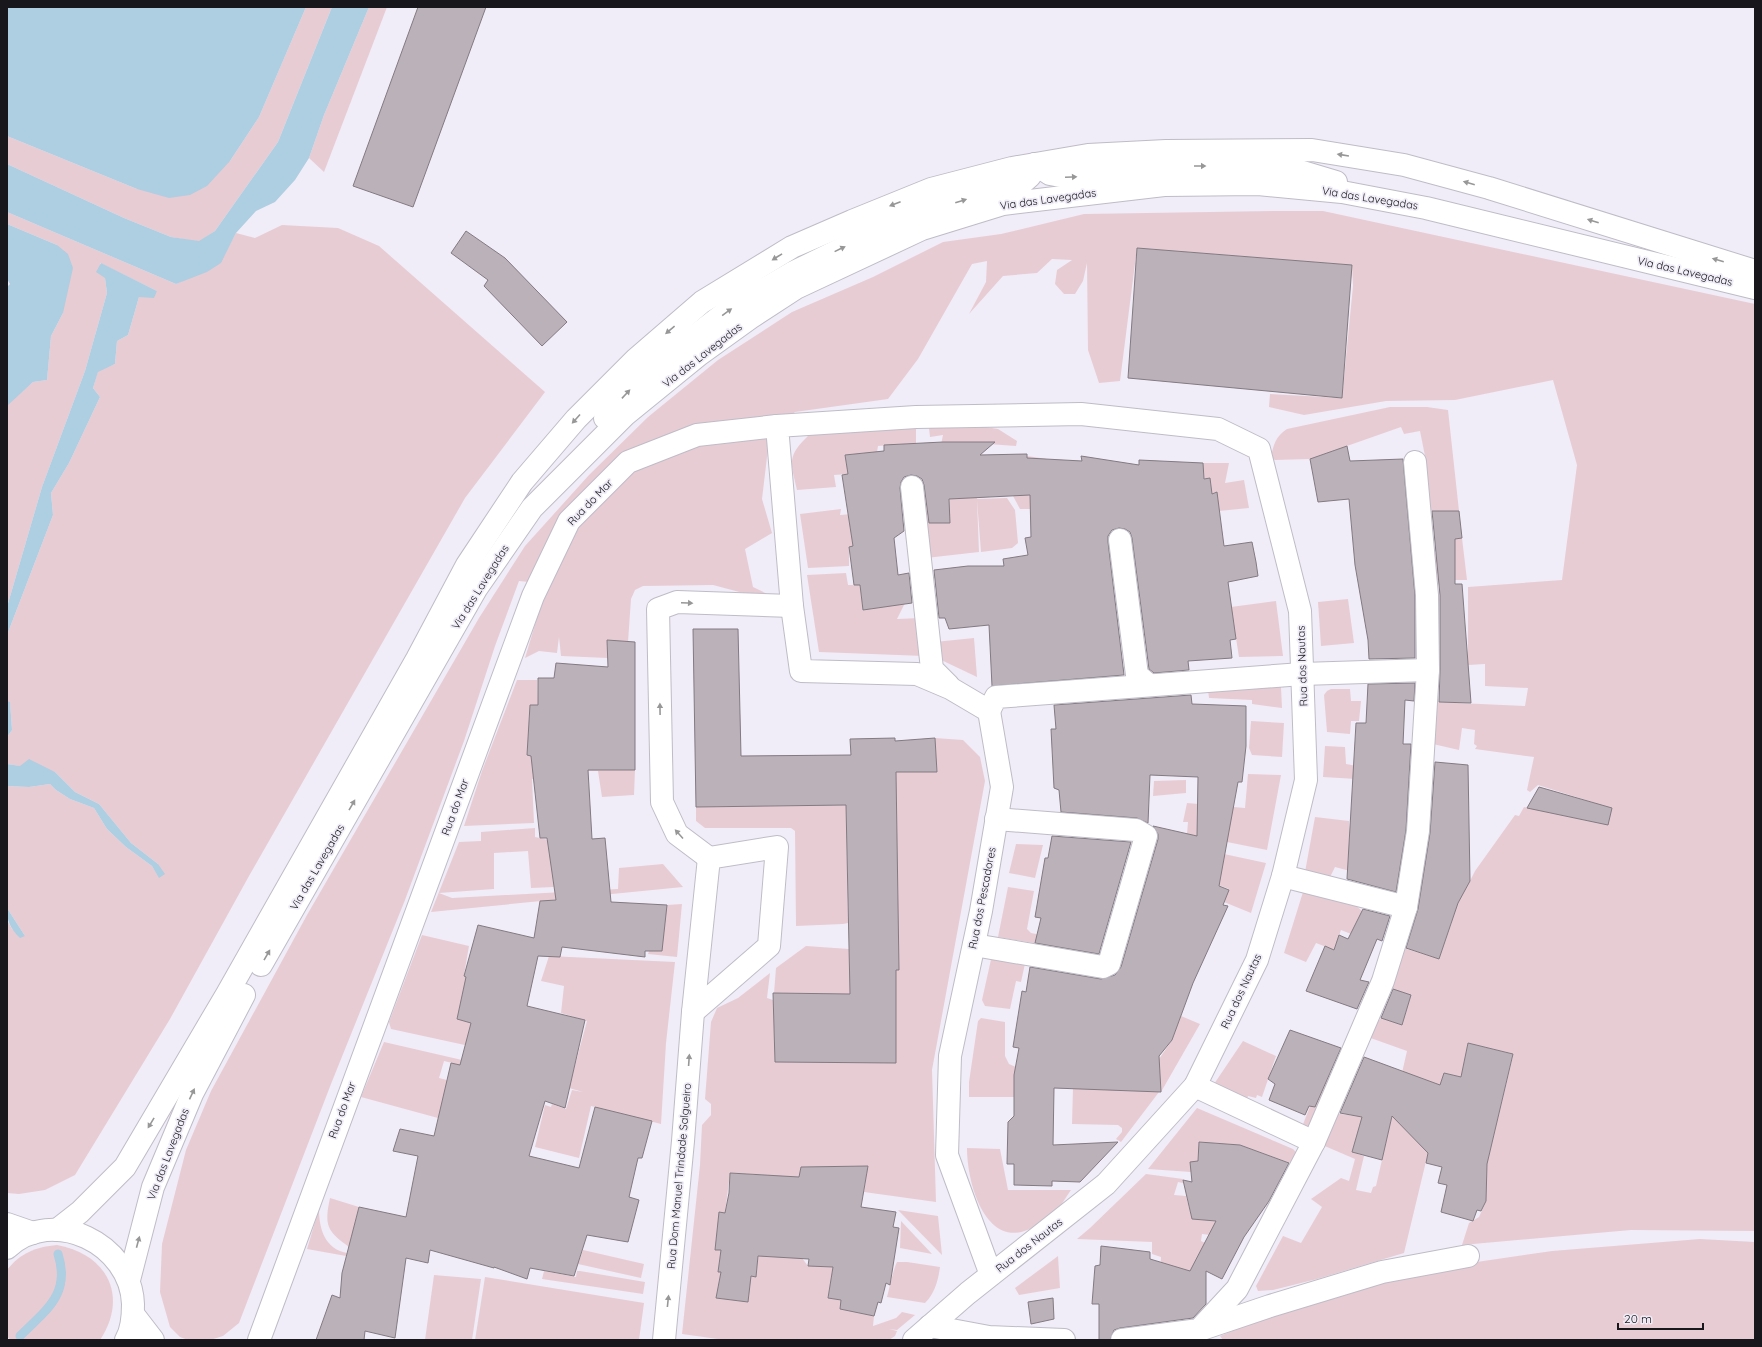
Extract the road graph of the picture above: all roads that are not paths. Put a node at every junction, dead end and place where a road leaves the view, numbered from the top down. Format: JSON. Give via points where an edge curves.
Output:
{"nodes":[{"id":1,"x":1035,"y":164,"type":"junction"},
{"id":2,"x":1379,"y":198,"type":"junction"},
{"id":3,"x":1755,"y":271,"type":"edge"},
{"id":4,"x":1755,"y":288,"type":"edge"},
{"id":5,"x":777,"y":426,"type":"junction"},
{"id":6,"x":1259,"y":449,"type":"joint"},
{"id":7,"x":580,"y":460,"type":"junction"},
{"id":8,"x":1415,"y":462,"type":"dead end"},
{"id":9,"x":912,"y":487,"type":"dead end"},
{"id":10,"x":1120,"y":540,"type":"dead end"},
{"id":11,"x":792,"y":606,"type":"junction"},
{"id":12,"x":1428,"y":670,"type":"junction"},
{"id":13,"x":1302,"y":674,"type":"junction"},
{"id":14,"x":1148,"y":685,"type":"junction"},
{"id":15,"x":950,"y":688,"type":"junction"},
{"id":16,"x":989,"y":711,"type":"junction"},
{"id":17,"x":996,"y":819,"type":"junction"},
{"id":18,"x":709,"y":858,"type":"junction"},
{"id":19,"x":1283,"y":876,"type":"junction"},
{"id":20,"x":1406,"y":906,"type":"junction"},
{"id":21,"x":974,"y":945,"type":"junction"},
{"id":22,"x":693,"y":1012,"type":"junction"},
{"id":23,"x":1195,"y":1086,"type":"junction"},
{"id":24,"x":1314,"y":1142,"type":"junction"},
{"id":25,"x":7,"y":1224,"type":"edge"},
{"id":26,"x":57,"y":1230,"type":"junction"},
{"id":27,"x":33,"y":1233,"type":"junction"},
{"id":28,"x":7,"y":1248,"type":"edge"},
{"id":29,"x":1468,"y":1256,"type":"dead end"},
{"id":30,"x":991,"y":1275,"type":"junction"},
{"id":31,"x":129,"y":1280,"type":"junction"},
{"id":32,"x":133,"y":1314,"type":"junction"},
{"id":33,"x":265,"y":1318,"type":"junction"},
{"id":34,"x":930,"y":1326,"type":"junction"},
{"id":35,"x":1199,"y":1330,"type":"junction"},
{"id":36,"x":126,"y":1340,"type":"edge"},
{"id":37,"x":153,"y":1340,"type":"edge"},
{"id":38,"x":247,"y":1340,"type":"edge"},
{"id":39,"x":259,"y":1340,"type":"edge"},
{"id":40,"x":664,"y":1340,"type":"edge"},
{"id":41,"x":914,"y":1340,"type":"edge"},
{"id":42,"x":1064,"y":1340,"type":"edge"},
{"id":43,"x":1122,"y":1340,"type":"edge"}],
"edges":[{"from":1,"to":2,"type":"street","one_way":true,"via":[[1050,174],[1066,177],[1197,166],[1296,170],[1326,178]]},
{"from":3,"to":1,"type":"street","name":"Via das Lavegadas","one_way":true,"via":[[1489,188],[1412,167],[1312,150],[1151,151],[1088,155]]},
{"from":7,"to":1,"type":"street","one_way":true,"via":[[608,414],[641,379],[730,309],[792,273],[870,235],[926,212],[1021,184],[1030,176]]},
{"from":1,"to":26,"type":"street","name":"Via das Lavegadas","one_way":true,"via":[[932,190],[792,247],[702,302],[636,359],[576,419],[522,482],[467,564],[413,666],[179,1078],[125,1167],[80,1212]]},
{"from":2,"to":4,"type":"street","name":"Via das Lavegadas","via":[[1502,225],[1614,255]]},
{"from":2,"to":7,"type":"street","name":"Via das Lavegadas","via":[[1258,184],[1164,185],[1003,204],[922,229],[796,288],[750,318],[700,354],[625,415]]},
{"from":5,"to":6,"type":"street","name":"Rua do Mar","via":[[916,417],[1081,414],[1218,429]]},
{"from":5,"to":11,"type":"street"},
{"from":5,"to":33,"type":"street","name":"Rua do Mar","via":[[697,435],[628,462],[569,521],[533,596]]},
{"from":6,"to":13,"type":"street","name":"Rua dos Nautas","via":[[1300,611]]},
{"from":31,"to":7,"type":"street","name":"Via das Lavegadas","one_way":true,"via":[[153,1187],[192,1094],[233,1013],[476,589],[532,508]]},
{"from":8,"to":12,"type":"street","via":[[1427,594]]},
{"from":9,"to":15,"type":"street","via":[[932,669]]},
{"from":10,"to":14,"type":"street","via":[[1137,675]]},
{"from":11,"to":15,"type":"street","via":[[801,671],[917,674]]},
{"from":18,"to":11,"type":"street","one_way":true,"via":[[677,834],[662,802],[658,609],[677,602]]},
{"from":12,"to":13,"type":"street"},
{"from":12,"to":20,"type":"street","via":[[1418,831]]},
{"from":13,"to":14,"type":"street"},
{"from":13,"to":19,"type":"street","name":"Rua dos Nautas","via":[[1306,780]]},
{"from":14,"to":16,"type":"street","via":[[996,696]]},
{"from":15,"to":16,"type":"street"},
{"from":16,"to":17,"type":"street","name":"Rua dos Pescadores","via":[[1002,787]]},
{"from":17,"to":21,"type":"street","name":"Rua dos Pescadores"},
{"from":17,"to":21,"type":"street","via":[[1136,830],[1146,836],[1109,964],[1103,968]]},
{"from":18,"to":22,"type":"street","name":"Rua Dom Manuel Trindade Salgueiro"},
{"from":18,"to":22,"type":"street","via":[[777,847],[768,946]]},
{"from":19,"to":20,"type":"street"},
{"from":19,"to":23,"type":"street","name":"Rua dos Nautas","via":[[1257,960]]},
{"from":20,"to":24,"type":"street","via":[[1383,981]]},
{"from":21,"to":30,"type":"street","name":"Rua dos Pescadores","via":[[950,1056],[947,1154]]},
{"from":40,"to":22,"type":"street","name":"Rua Dom Manuel Trindade Salgueiro","one_way":true},
{"from":23,"to":24,"type":"street"},
{"from":23,"to":30,"type":"street","name":"Rua dos Nautas","via":[[1106,1184]]},
{"from":24,"to":35,"type":"street","via":[[1237,1289]]},
{"from":25,"to":27,"type":"street"},
{"from":26,"to":27,"type":"street"},
{"from":26,"to":31,"type":"street","via":[[79,1233],[100,1244],[117,1260]]},
{"from":27,"to":28,"type":"street"},
{"from":29,"to":35,"type":"street","via":[[1382,1272]]},
{"from":30,"to":34,"type":"street","name":"Rua dos Nautas"},
{"from":31,"to":32,"type":"street"},
{"from":32,"to":36,"type":"street"},
{"from":32,"to":37,"type":"street"},
{"from":33,"to":38,"type":"street"},
{"from":33,"to":39,"type":"street"},
{"from":34,"to":41,"type":"street","name":"Rua dos Nautas"},
{"from":34,"to":42,"type":"street","via":[[989,1337]]},
{"from":35,"to":43,"type":"street"}]}
